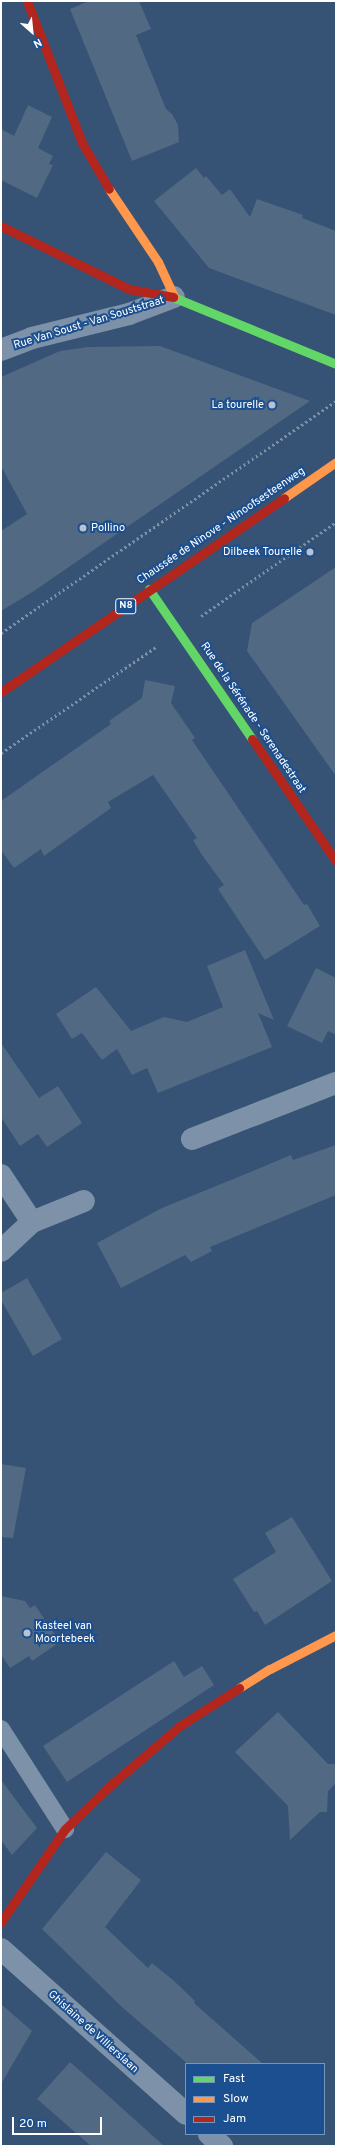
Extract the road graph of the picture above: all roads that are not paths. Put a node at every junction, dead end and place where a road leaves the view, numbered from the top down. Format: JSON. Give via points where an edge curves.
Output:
{"nodes":[{"id":1,"x":27,"y":1,"type":"edge"},
{"id":2,"x":1,"y":226,"type":"edge"},
{"id":3,"x":174,"y":297,"type":"junction"},
{"id":4,"x":1,"y":350,"type":"edge"},
{"id":5,"x":336,"y":364,"type":"edge"},
{"id":6,"x":336,"y":462,"type":"edge"},
{"id":7,"x":150,"y":590,"type":"junction"},
{"id":8,"x":1,"y":692,"type":"edge"},
{"id":9,"x":336,"y":861,"type":"edge"},
{"id":10,"x":336,"y":1083,"type":"edge"},
{"id":11,"x":192,"y":1139,"type":"dead end"},
{"id":12,"x":1,"y":1175,"type":"edge"},
{"id":13,"x":84,"y":1201,"type":"dead end"},
{"id":14,"x":32,"y":1222,"type":"junction"},
{"id":15,"x":1,"y":1251,"type":"edge"},
{"id":16,"x":336,"y":1635,"type":"edge"},
{"id":17,"x":1,"y":1729,"type":"edge"},
{"id":18,"x":65,"y":1830,"type":"junction"},
{"id":19,"x":1,"y":1922,"type":"edge"},
{"id":20,"x":1,"y":1949,"type":"edge"},
{"id":21,"x":185,"y":2113,"type":"edge"},
{"id":22,"x":210,"y":2135,"type":"edge"},
{"id":23,"x":222,"y":2146,"type":"edge"}],
"edges":[{"from":1,"to":3,"type":"street","via":[[82,143],[100,176],[158,262]]},
{"from":2,"to":3,"type":"street","via":[[128,288]]},
{"from":3,"to":4,"type":"street","name":"Rue Van Soust - Van Souststraat","via":[[129,314],[32,338]]},
{"from":3,"to":5,"type":"street","name":"Rue Van Soust - Van Souststraat"},
{"from":6,"to":7,"type":"street","name":"Chaussée de Ninove - Ninoofsesteenweg","number":"N8"},
{"from":7,"to":8,"type":"street","name":"Chaussée de Ninove - Ninoofsesteenweg","number":"N8"},
{"from":7,"to":9,"type":"street","name":"Rue de la Sérénade - Serenadestraat"},
{"from":10,"to":11,"type":"street"},
{"from":12,"to":14,"type":"street"},
{"from":13,"to":14,"type":"street"},
{"from":14,"to":15,"type":"street"},
{"from":16,"to":18,"type":"street","via":[[270,1669],[181,1725]]},
{"from":17,"to":18,"type":"lane"},
{"from":18,"to":19,"type":"street"},
{"from":20,"to":21,"type":"street","name":"Ghislaine de Villierslaan"},
{"from":22,"to":23,"type":"street"}]}
